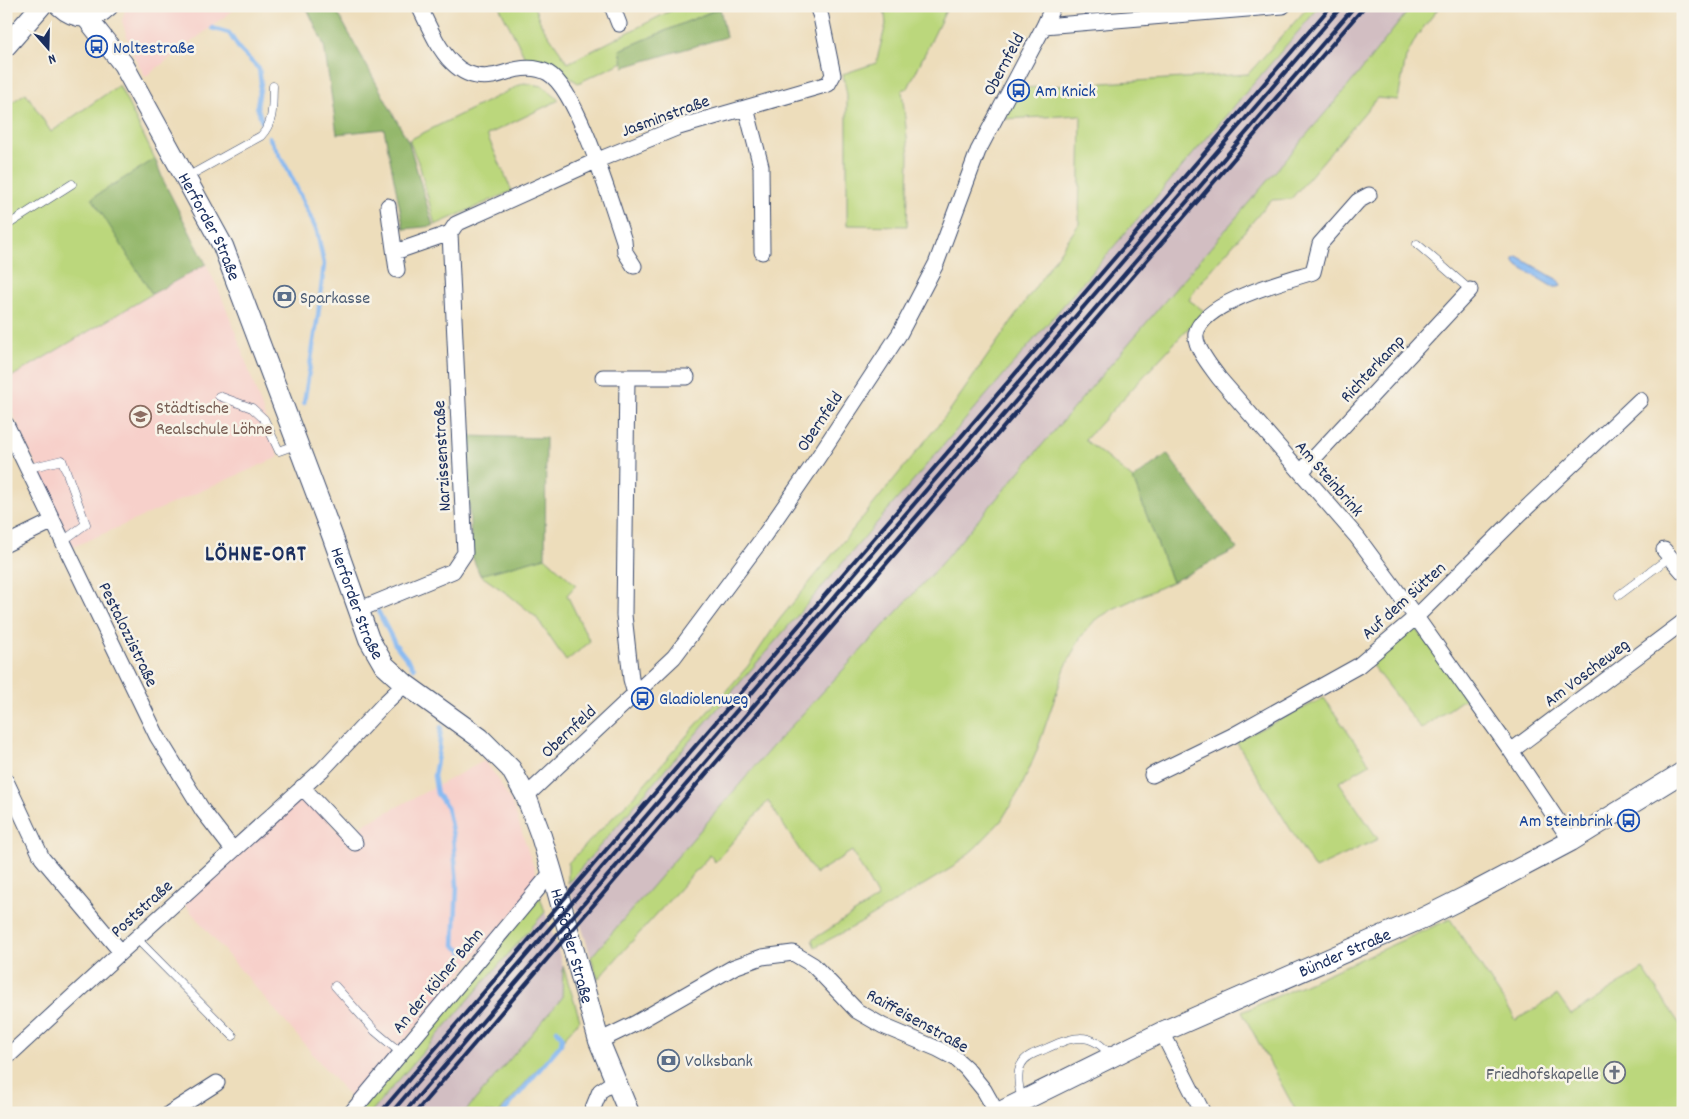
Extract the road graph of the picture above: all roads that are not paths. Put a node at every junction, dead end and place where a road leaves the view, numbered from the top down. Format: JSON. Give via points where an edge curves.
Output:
{"nodes":[{"id":1,"x":41,"y":6,"type":"edge"},
{"id":2,"x":419,"y":6,"type":"edge"},
{"id":3,"x":612,"y":6,"type":"edge"},
{"id":4,"x":816,"y":6,"type":"edge"},
{"id":5,"x":1053,"y":6,"type":"edge"},
{"id":6,"x":1283,"y":6,"type":"edge"},
{"id":7,"x":108,"y":7,"type":"edge"},
{"id":8,"x":63,"y":9,"type":"edge"},
{"id":9,"x":86,"y":17,"type":"junction"},
{"id":10,"x":619,"y":24,"type":"dead end"},
{"id":11,"x":1044,"y":26,"type":"junction"},
{"id":12,"x":12,"y":39,"type":"edge"},
{"id":13,"x":118,"y":57,"type":"junction"},
{"id":14,"x":273,"y":86,"type":"dead end"},
{"id":15,"x":746,"y":108,"type":"junction"},
{"id":16,"x":598,"y":160,"type":"junction"},
{"id":17,"x":186,"y":178,"type":"junction"},
{"id":18,"x":72,"y":184,"type":"dead end"},
{"id":19,"x":1369,"y":195,"type":"dead end"},
{"id":20,"x":388,"y":206,"type":"dead end"},
{"id":21,"x":6,"y":226,"type":"edge"},
{"id":22,"x":453,"y":228,"type":"junction"},
{"id":23,"x":1417,"y":244,"type":"dead end"},
{"id":24,"x":394,"y":252,"type":"junction"},
{"id":25,"x":762,"y":252,"type":"dead end"},
{"id":26,"x":634,"y":266,"type":"dead end"},
{"id":27,"x":397,"y":270,"type":"dead end"},
{"id":28,"x":1470,"y":290,"type":"joint"},
{"id":29,"x":604,"y":377,"type":"dead end"},
{"id":30,"x":627,"y":377,"type":"junction"},
{"id":31,"x":687,"y":378,"type":"dead end"},
{"id":32,"x":219,"y":396,"type":"dead end"},
{"id":33,"x":1640,"y":400,"type":"dead end"},
{"id":34,"x":6,"y":424,"type":"edge"},
{"id":35,"x":298,"y":444,"type":"junction"},
{"id":36,"x":29,"y":468,"type":"junction"},
{"id":37,"x":1301,"y":472,"type":"junction"},
{"id":38,"x":53,"y":521,"type":"junction"},
{"id":39,"x":63,"y":541,"type":"junction"},
{"id":40,"x":6,"y":544,"type":"edge"},
{"id":41,"x":1667,"y":553,"type":"joint"},
{"id":42,"x":1683,"y":572,"type":"edge"},
{"id":43,"x":1619,"y":595,"type":"dead end"},
{"id":44,"x":358,"y":610,"type":"junction"},
{"id":45,"x":1416,"y":617,"type":"junction"},
{"id":46,"x":1683,"y":622,"type":"edge"},
{"id":47,"x":405,"y":684,"type":"junction"},
{"id":48,"x":635,"y":694,"type":"junction"},
{"id":49,"x":1511,"y":751,"type":"junction"},
{"id":50,"x":1683,"y":772,"type":"edge"},
{"id":51,"x":1152,"y":775,"type":"dead end"},
{"id":52,"x":6,"y":781,"type":"edge"},
{"id":53,"x":302,"y":787,"type":"junction"},
{"id":54,"x":526,"y":796,"type":"junction"},
{"id":55,"x":11,"y":803,"type":"edge"},
{"id":56,"x":1571,"y":841,"type":"junction"},
{"id":57,"x":355,"y":843,"type":"dead end"},
{"id":58,"x":233,"y":850,"type":"junction"},
{"id":59,"x":552,"y":872,"type":"junction"},
{"id":60,"x":136,"y":938,"type":"junction"},
{"id":61,"x":121,"y":952,"type":"junction"},
{"id":62,"x":335,"y":986,"type":"dead end"},
{"id":63,"x":1162,"y":1032,"type":"junction"},
{"id":64,"x":233,"y":1036,"type":"dead end"},
{"id":65,"x":599,"y":1041,"type":"junction"},
{"id":66,"x":401,"y":1053,"type":"junction"},
{"id":67,"x":1111,"y":1057,"type":"junction"},
{"id":68,"x":6,"y":1058,"type":"edge"},
{"id":69,"x":615,"y":1081,"type":"junction"},
{"id":70,"x":217,"y":1083,"type":"dead end"},
{"id":71,"x":1022,"y":1101,"type":"junction"},
{"id":72,"x":170,"y":1113,"type":"edge"},
{"id":73,"x":351,"y":1113,"type":"edge"},
{"id":74,"x":592,"y":1113,"type":"edge"},
{"id":75,"x":629,"y":1113,"type":"edge"},
{"id":76,"x":998,"y":1113,"type":"edge"},
{"id":77,"x":1203,"y":1113,"type":"edge"}],
"edges":[{"from":1,"to":12,"type":"main road"},
{"from":2,"to":16,"type":"street","via":[[442,52],[454,66],[476,76],[534,68],[553,77],[570,101]]},
{"from":3,"to":10,"type":"street"},
{"from":4,"to":15,"type":"street","name":"Jasminstraße","via":[[833,75],[828,84]]},
{"from":5,"to":11,"type":"street","name":"Obernfeld"},
{"from":6,"to":11,"type":"street"},
{"from":7,"to":9,"type":"main road"},
{"from":7,"to":13,"type":"main road","name":"Herforder Straße"},
{"from":8,"to":9,"type":"main road","via":[[72,15]]},
{"from":8,"to":12,"type":"main road"},
{"from":9,"to":13,"type":"main road","name":"Herforder Straße"},
{"from":11,"to":48,"type":"street","name":"Obernfeld","via":[[978,151],[936,264],[900,333],[758,543],[674,657]]},
{"from":13,"to":17,"type":"main road","name":"Herforder Straße"},
{"from":14,"to":17,"type":"lane","via":[[269,128],[261,136]]},
{"from":15,"to":16,"type":"street","name":"Jasminstraße","via":[[679,127]]},
{"from":15,"to":25,"type":"street","via":[[761,166]]},
{"from":16,"to":22,"type":"street","name":"Jasminstraße"},
{"from":16,"to":26,"type":"street","via":[[626,252]]},
{"from":17,"to":35,"type":"main road","name":"Herforder Straße","via":[[223,246]]},
{"from":18,"to":21,"type":"lane"},
{"from":19,"to":37,"type":"street","name":"Am Steinbrink","via":[[1358,201],[1320,244],[1313,272],[1232,300],[1210,313],[1196,335],[1205,359]]},
{"from":20,"to":24,"type":"street"},
{"from":22,"to":24,"type":"street"},
{"from":22,"to":44,"type":"street","name":"Narzissenstraße","via":[[464,553],[453,571]]},
{"from":23,"to":28,"type":"lane"},
{"from":24,"to":27,"type":"street"},
{"from":28,"to":37,"type":"street","name":"Richterkamp"},
{"from":29,"to":30,"type":"street"},
{"from":30,"to":31,"type":"street"},
{"from":30,"to":48,"type":"street","via":[[624,615]]},
{"from":32,"to":35,"type":"lane","via":[[252,408],[264,419],[279,451]]},
{"from":33,"to":45,"type":"street","name":"Auf dem Sütten"},
{"from":34,"to":36,"type":"street","name":"Pestalozzistraße"},
{"from":35,"to":44,"type":"main road","name":"Herforder Straße"},
{"from":36,"to":38,"type":"street","name":"Pestalozzistraße"},
{"from":36,"to":39,"type":"lane","via":[[62,460],[86,524]]},
{"from":37,"to":45,"type":"street","name":"Am Steinbrink","via":[[1357,538]]},
{"from":38,"to":39,"type":"street","name":"Pestalozzistraße"},
{"from":38,"to":40,"type":"street"},
{"from":39,"to":58,"type":"street","name":"Pestalozzistraße","via":[[157,736],[203,811]]},
{"from":41,"to":42,"type":"street"},
{"from":41,"to":43,"type":"lane"},
{"from":44,"to":47,"type":"main road","name":"Herforder Straße","via":[[384,665]]},
{"from":45,"to":49,"type":"street","name":"Am Steinbrink"},
{"from":45,"to":51,"type":"street","name":"Auf dem Sütten","via":[[1358,666],[1232,736]]},
{"from":46,"to":49,"type":"street","name":"Am Voscheweg"},
{"from":47,"to":53,"type":"street","name":"Poststraße"},
{"from":47,"to":54,"type":"main road","name":"Herforder Straße","via":[[480,738],[510,769]]},
{"from":48,"to":54,"type":"street","name":"Obernfeld"},
{"from":49,"to":56,"type":"street","name":"Am Steinbrink"},
{"from":50,"to":56,"type":"main road","name":"Bünder Straße"},
{"from":52,"to":55,"type":"street"},
{"from":53,"to":57,"type":"street"},
{"from":53,"to":58,"type":"street","name":"Poststraße"},
{"from":54,"to":59,"type":"main road","name":"Herforder Straße"},
{"from":55,"to":61,"type":"street","via":[[42,858]]},
{"from":56,"to":63,"type":"main road","name":"Bünder Straße","via":[[1425,917]]},
{"from":58,"to":60,"type":"street","name":"Poststraße"},
{"from":59,"to":65,"type":"main road","name":"Herforder Straße"},
{"from":59,"to":66,"type":"street","name":"An der Kölner Bahn"},
{"from":60,"to":61,"type":"street","name":"Poststraße"},
{"from":60,"to":64,"type":"lane"},
{"from":61,"to":68,"type":"street","name":"Poststraße"},
{"from":62,"to":66,"type":"lane","via":[[375,1031]]},
{"from":63,"to":67,"type":"main road","name":"Bünder Straße"},
{"from":63,"to":77,"type":"street"},
{"from":65,"to":69,"type":"main road","name":"Herforder Straße"},
{"from":65,"to":76,"type":"street","name":"Raiffeisenstraße","via":[[734,967],[762,957],[793,953],[813,964],[857,1011],[955,1058],[984,1090]]},
{"from":66,"to":73,"type":"street","name":"An der Kölner Bahn"},
{"from":67,"to":71,"type":"main road","name":"Bünder Straße"},
{"from":67,"to":71,"type":"lane","via":[[1095,1041],[1075,1038],[1028,1056],[1021,1064],[1018,1078]]},
{"from":69,"to":74,"type":"street","via":[[600,1091]]},
{"from":69,"to":75,"type":"main road","name":"Herforder Straße"},
{"from":70,"to":72,"type":"street"},
{"from":71,"to":76,"type":"main road","name":"Bünder Straße"}]}
